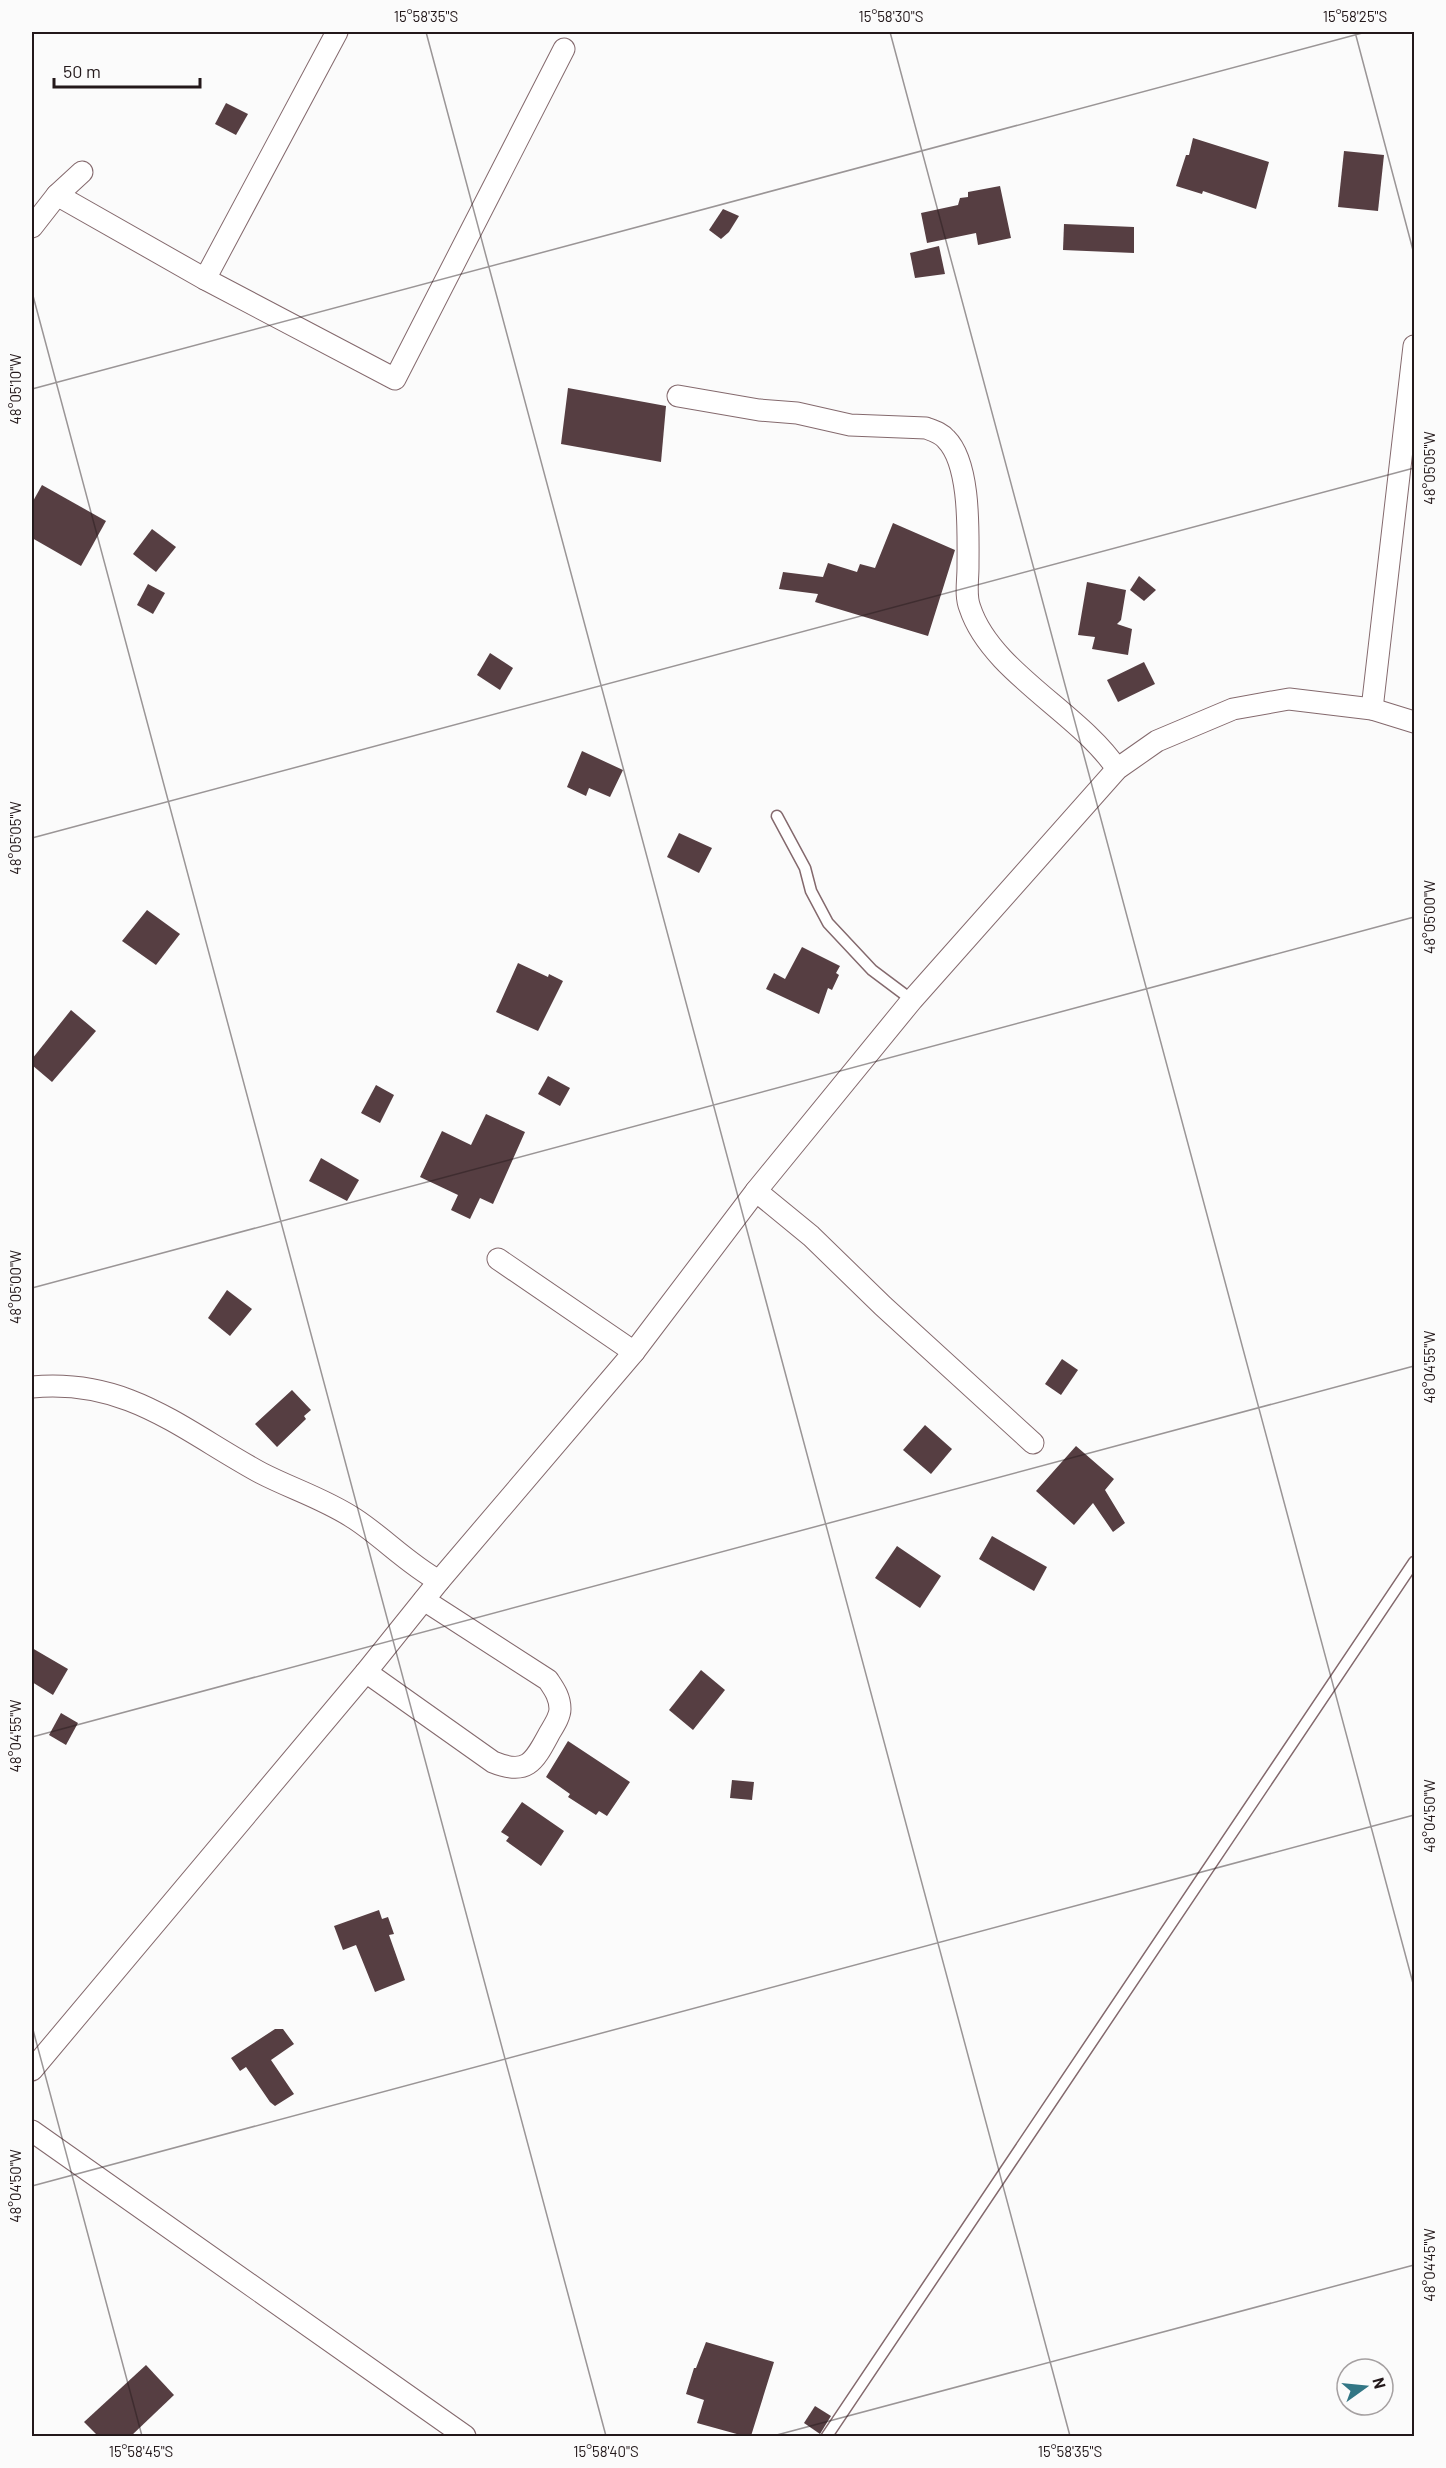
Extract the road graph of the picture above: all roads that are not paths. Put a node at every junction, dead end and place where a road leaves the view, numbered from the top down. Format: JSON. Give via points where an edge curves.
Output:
{"nodes":[{"id":1,"x":337,"y":32,"type":"edge"},
{"id":2,"x":564,"y":49,"type":"dead end"},
{"id":3,"x":82,"y":172,"type":"dead end"},
{"id":4,"x":57,"y":195,"type":"junction"},
{"id":5,"x":35,"y":215,"type":"edge"},
{"id":6,"x":205,"y":279,"type":"junction"},
{"id":7,"x":1414,"y":346,"type":"edge"},
{"id":8,"x":678,"y":396,"type":"dead end"},
{"id":9,"x":1372,"y":709,"type":"junction"},
{"id":10,"x":1414,"y":722,"type":"edge"},
{"id":11,"x":1118,"y":769,"type":"junction"},
{"id":12,"x":777,"y":816,"type":"dead end"},
{"id":13,"x":912,"y":999,"type":"junction"},
{"id":14,"x":756,"y":1191,"type":"junction"},
{"id":15,"x":498,"y":1259,"type":"dead end"},
{"id":16,"x":634,"y":1352,"type":"junction"},
{"id":17,"x":32,"y":1387,"type":"edge"},
{"id":18,"x":1033,"y":1443,"type":"dead end"},
{"id":19,"x":1414,"y":1562,"type":"edge"},
{"id":20,"x":439,"y":1581,"type":"junction"},
{"id":21,"x":424,"y":1600,"type":"junction"},
{"id":22,"x":366,"y":1672,"type":"junction"},
{"id":23,"x":32,"y":2070,"type":"edge"},
{"id":24,"x":32,"y":2131,"type":"edge"},
{"id":25,"x":465,"y":2436,"type":"edge"},
{"id":26,"x":827,"y":2436,"type":"edge"}],
"edges":[{"from":1,"to":6,"type":"street"},
{"from":2,"to":6,"type":"street","via":[[395,379]]},
{"from":3,"to":4,"type":"street"},
{"from":4,"to":5,"type":"street"},
{"from":4,"to":6,"type":"street"},
{"from":7,"to":9,"type":"street"},
{"from":8,"to":11,"type":"street","via":[[797,413],[850,425],[926,428],[938,432],[957,458],[964,482],[968,598],[974,618],[1007,663],[1110,757]]},
{"from":9,"to":10,"type":"street"},
{"from":9,"to":11,"type":"street","via":[[1289,699],[1233,709],[1156,741]]},
{"from":11,"to":13,"type":"street"},
{"from":12,"to":13,"type":"lane","via":[[828,923],[872,970]]},
{"from":13,"to":14,"type":"street"},
{"from":14,"to":16,"type":"street"},
{"from":14,"to":18,"type":"street","via":[[811,1236]]},
{"from":15,"to":16,"type":"street"},
{"from":16,"to":20,"type":"street"},
{"from":17,"to":20,"type":"street","via":[[86,1388],[154,1409],[263,1474],[323,1500],[355,1519],[419,1570]]},
{"from":19,"to":26,"type":"lane"},
{"from":20,"to":21,"type":"street"},
{"from":21,"to":22,"type":"street"},
{"from":21,"to":22,"type":"street","via":[[548,1680],[557,1693],[560,1713],[536,1759],[517,1769],[493,1762]]},
{"from":22,"to":23,"type":"street"},
{"from":24,"to":25,"type":"street"}]}
